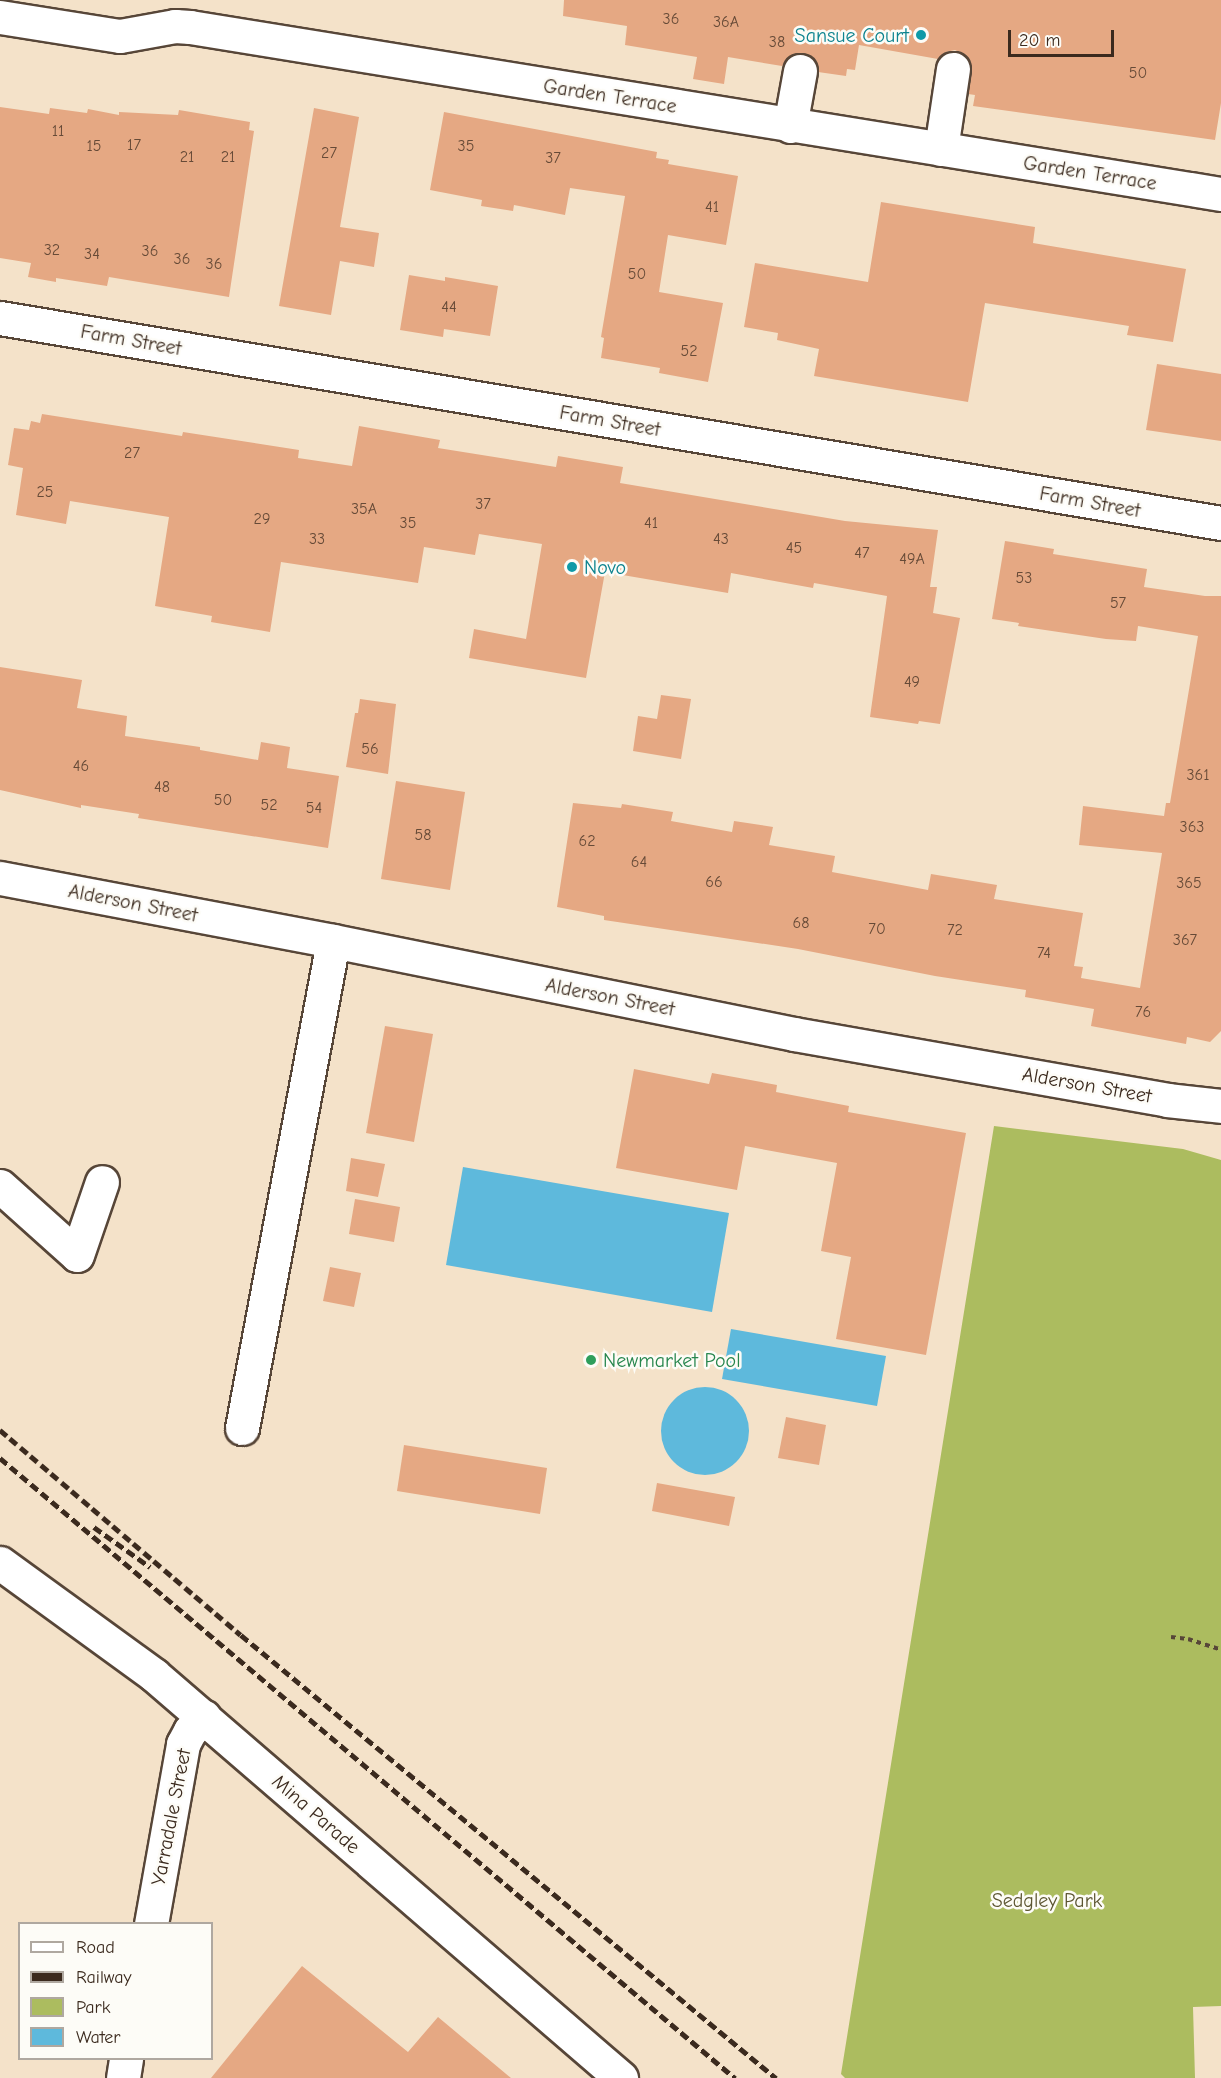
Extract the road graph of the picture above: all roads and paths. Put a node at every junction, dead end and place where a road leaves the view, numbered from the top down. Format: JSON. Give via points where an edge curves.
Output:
{"nodes":[{"id":1,"x":0,"y":17,"type":"edge"},
{"id":2,"x":953,"y":69,"type":"dead end"},
{"id":3,"x":800,"y":71,"type":"dead end"},
{"id":4,"x":790,"y":126,"type":"junction"},
{"id":5,"x":941,"y":149,"type":"junction"},
{"id":6,"x":1221,"y":194,"type":"edge"},
{"id":7,"x":0,"y":318,"type":"edge"},
{"id":8,"x":1221,"y":523,"type":"edge"},
{"id":9,"x":0,"y":878,"type":"edge"},
{"id":10,"x":333,"y":941,"type":"junction"},
{"id":11,"x":1221,"y":1106,"type":"edge"},
{"id":12,"x":102,"y":1182,"type":"dead end"},
{"id":13,"x":0,"y":1186,"type":"edge"},
{"id":14,"x":242,"y":1428,"type":"dead end"},
{"id":15,"x":0,"y":1563,"type":"edge"},
{"id":16,"x":1171,"y":1637,"type":"dead end"},
{"id":17,"x":1221,"y":1650,"type":"edge"},
{"id":18,"x":204,"y":1717,"type":"junction"},
{"id":19,"x":151,"y":1922,"type":"edge"},
{"id":20,"x":126,"y":2060,"type":"edge"},
{"id":21,"x":123,"y":2078,"type":"edge"},
{"id":22,"x":621,"y":2078,"type":"edge"}],
"edges":[{"from":1,"to":4,"type":"street","name":"Garden Terrace","via":[[120,36],[190,27]]},
{"from":2,"to":5,"type":"street"},
{"from":3,"to":4,"type":"street"},
{"from":4,"to":5,"type":"street","name":"Garden Terrace"},
{"from":5,"to":6,"type":"street","name":"Garden Terrace"},
{"from":7,"to":8,"type":"street","name":"Farm Street"},
{"from":9,"to":10,"type":"street","name":"Alderson Street"},
{"from":10,"to":11,"type":"street","name":"Alderson Street","via":[[794,1034],[1167,1100]]},
{"from":10,"to":14,"type":"street","via":[[287,1117]]},
{"from":12,"to":13,"type":"street","via":[[77,1255]]},
{"from":15,"to":18,"type":"street","name":"Mina Parade","via":[[154,1675]]},
{"from":16,"to":17,"type":"path"},
{"from":18,"to":19,"type":"street","name":"Yarradale Street","via":[[183,1744]]},
{"from":18,"to":22,"type":"street","name":"Mina Parade"},
{"from":20,"to":21,"type":"street"}]}
